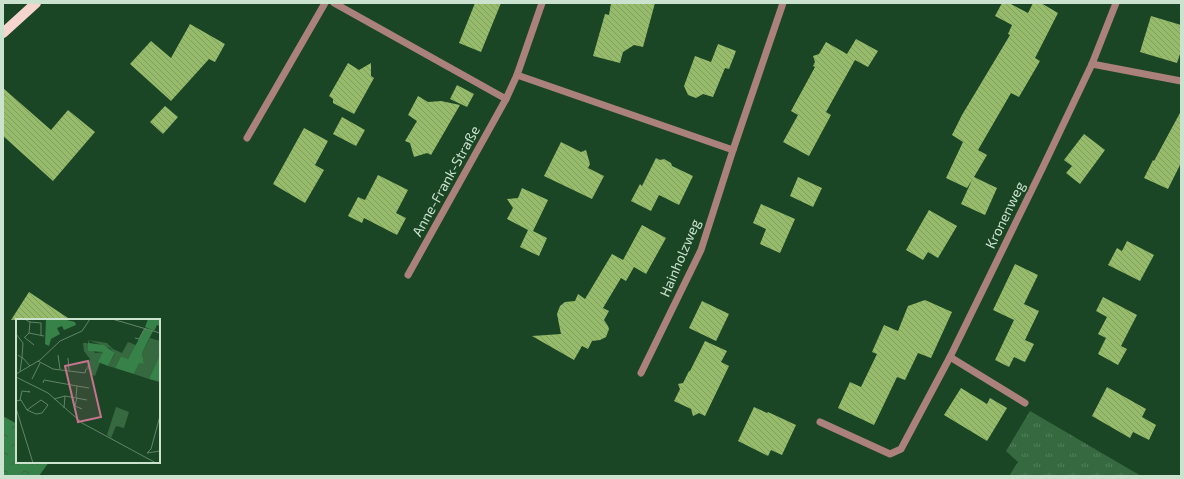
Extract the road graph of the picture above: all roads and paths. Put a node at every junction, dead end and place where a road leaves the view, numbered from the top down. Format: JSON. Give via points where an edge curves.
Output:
{"nodes":[{"id":1,"x":36,"y":3,"type":"edge"},
{"id":2,"x":325,"y":3,"type":"edge"},
{"id":3,"x":334,"y":3,"type":"edge"},
{"id":4,"x":542,"y":3,"type":"edge"},
{"id":5,"x":783,"y":3,"type":"edge"},
{"id":6,"x":1116,"y":3,"type":"edge"},
{"id":7,"x":3,"y":33,"type":"edge"},
{"id":8,"x":1092,"y":64,"type":"junction"},
{"id":9,"x":517,"y":75,"type":"junction"},
{"id":10,"x":1181,"y":81,"type":"edge"},
{"id":11,"x":506,"y":100,"type":"junction"},
{"id":12,"x":247,"y":138,"type":"dead end"},
{"id":13,"x":733,"y":150,"type":"junction"},
{"id":14,"x":408,"y":275,"type":"dead end"},
{"id":15,"x":950,"y":357,"type":"junction"},
{"id":16,"x":641,"y":373,"type":"dead end"},
{"id":17,"x":1025,"y":402,"type":"dead end"},
{"id":18,"x":820,"y":422,"type":"dead end"}],
"edges":[{"from":1,"to":7,"type":"main road"},
{"from":2,"to":12,"type":"street"},
{"from":3,"to":11,"type":"street"},
{"from":4,"to":9,"type":"street","name":"Anne-Frank-Straße"},
{"from":5,"to":13,"type":"street","name":"Hainholzweg"},
{"from":6,"to":8,"type":"street","name":"Kronenweg"},
{"from":8,"to":10,"type":"street"},
{"from":8,"to":15,"type":"street","name":"Kronenweg"},
{"from":9,"to":11,"type":"street","name":"Anne-Frank-Straße"},
{"from":9,"to":13,"type":"street"},
{"from":11,"to":14,"type":"street","name":"Anne-Frank-Straße"},
{"from":13,"to":16,"type":"street","name":"Hainholzweg","via":[[700,250]]},
{"from":15,"to":17,"type":"street"},
{"from":15,"to":18,"type":"street","name":"Kronenweg","via":[[901,449],[890,454]]}]}
